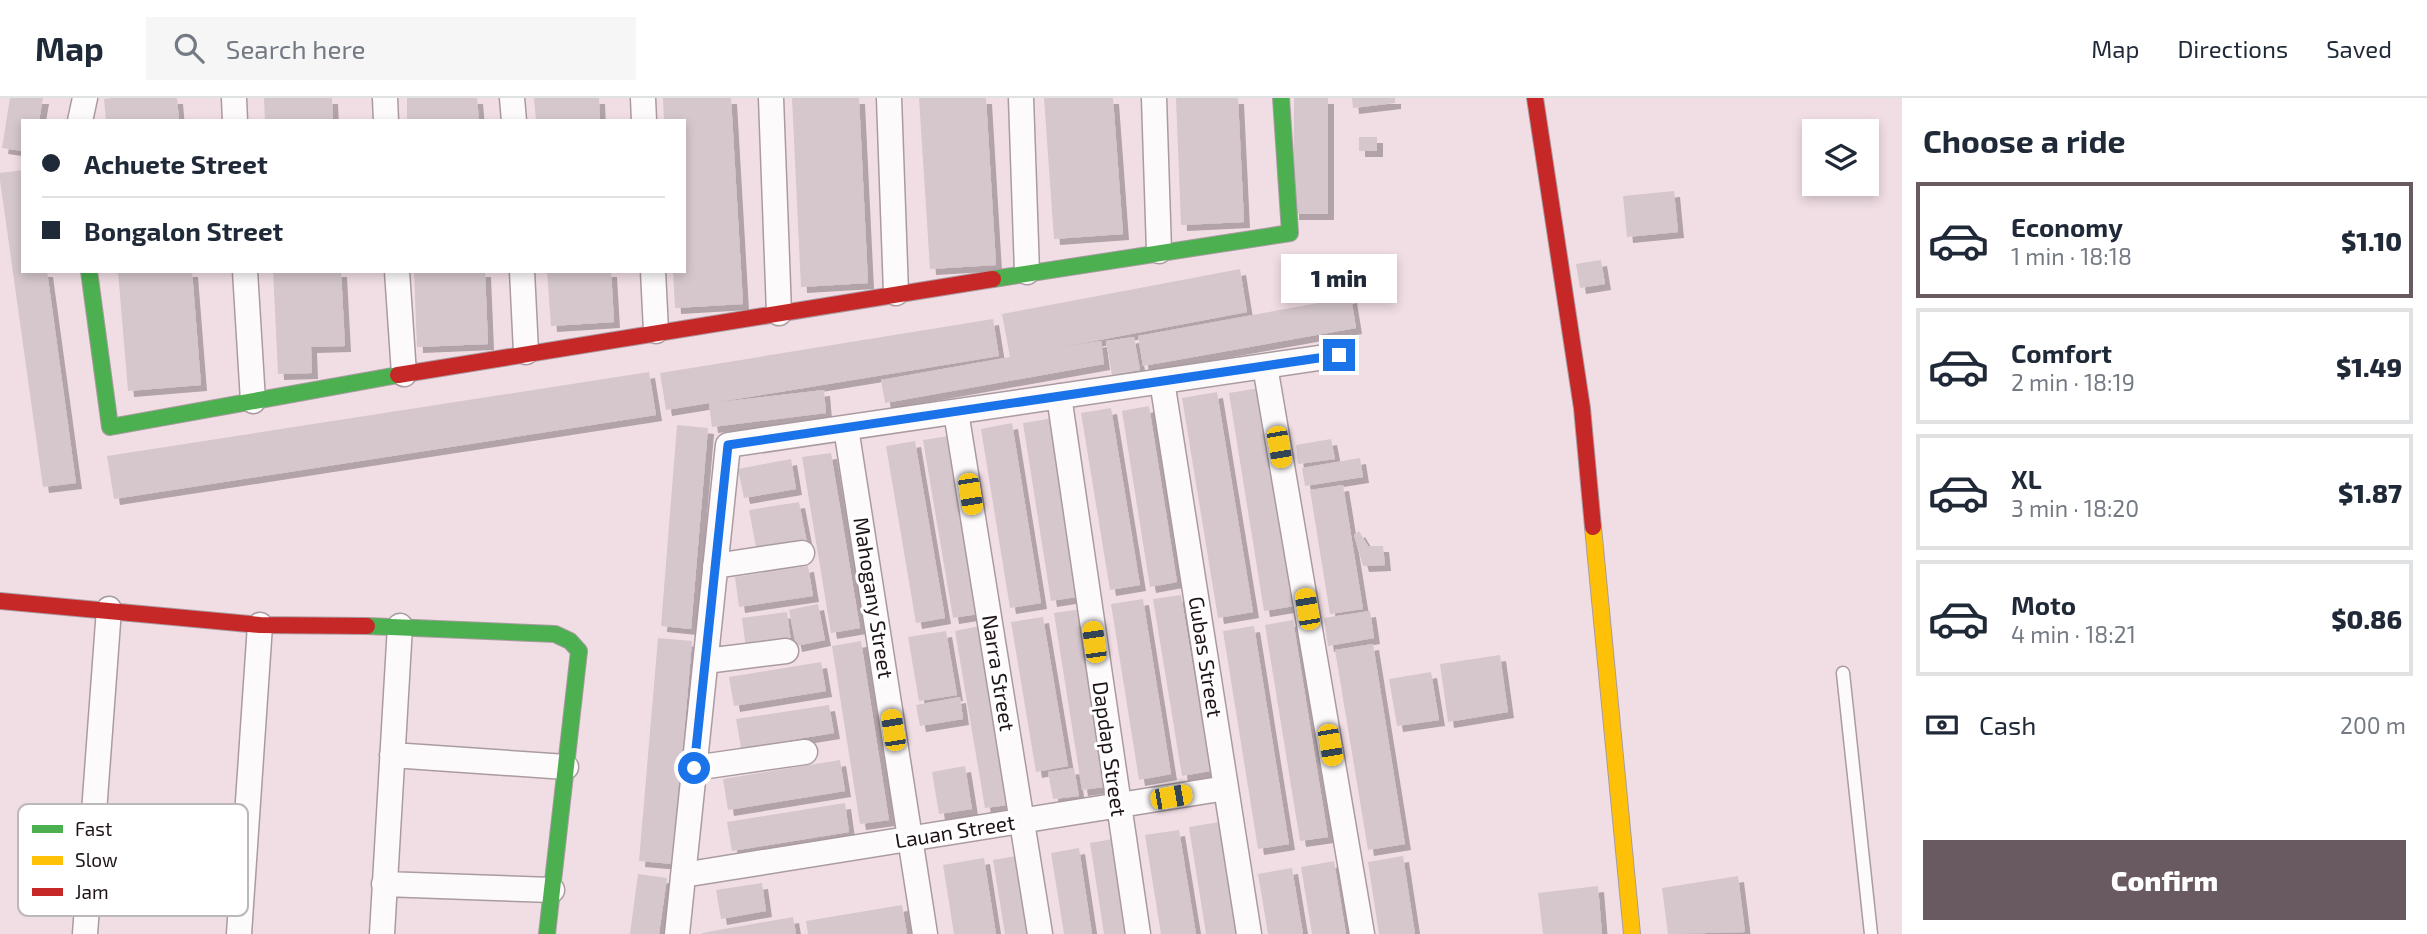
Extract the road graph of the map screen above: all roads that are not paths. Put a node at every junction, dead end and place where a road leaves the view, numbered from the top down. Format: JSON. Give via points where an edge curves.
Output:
{"nodes":[{"id":1,"x":85,"y":98,"type":"edge"},
{"id":2,"x":234,"y":98,"type":"edge"},
{"id":3,"x":385,"y":98,"type":"edge"},
{"id":4,"x":512,"y":98,"type":"edge"},
{"id":5,"x":643,"y":98,"type":"edge"},
{"id":6,"x":771,"y":98,"type":"edge"},
{"id":7,"x":890,"y":98,"type":"edge"},
{"id":8,"x":1021,"y":98,"type":"edge"},
{"id":9,"x":1154,"y":98,"type":"edge"},
{"id":10,"x":1281,"y":98,"type":"edge"},
{"id":11,"x":1535,"y":98,"type":"edge"},
{"id":12,"x":80,"y":119,"type":"edge"},
{"id":13,"x":235,"y":119,"type":"edge"},
{"id":14,"x":386,"y":119,"type":"edge"},
{"id":15,"x":514,"y":119,"type":"edge"},
{"id":16,"x":644,"y":119,"type":"edge"},
{"id":17,"x":1159,"y":251,"type":"junction"},
{"id":18,"x":1027,"y":272,"type":"junction"},
{"id":19,"x":89,"y":273,"type":"edge"},
{"id":20,"x":245,"y":273,"type":"edge"},
{"id":21,"x":397,"y":273,"type":"edge"},
{"id":22,"x":522,"y":273,"type":"edge"},
{"id":23,"x":653,"y":273,"type":"edge"},
{"id":24,"x":896,"y":293,"type":"junction"},
{"id":25,"x":779,"y":313,"type":"junction"},
{"id":26,"x":656,"y":331,"type":"junction"},
{"id":27,"x":526,"y":352,"type":"junction"},
{"id":28,"x":1339,"y":355,"type":"dead end"},
{"id":29,"x":1265,"y":366,"type":"junction"},
{"id":30,"x":404,"y":374,"type":"junction"},
{"id":31,"x":1161,"y":381,"type":"junction"},
{"id":32,"x":1059,"y":397,"type":"junction"},
{"id":33,"x":253,"y":401,"type":"junction"},
{"id":34,"x":956,"y":412,"type":"junction"},
{"id":35,"x":846,"y":428,"type":"junction"},
{"id":36,"x":802,"y":553,"type":"dead end"},
{"id":37,"x":715,"y":566,"type":"junction"},
{"id":38,"x":0,"y":601,"type":"edge"},
{"id":39,"x":109,"y":609,"type":"junction"},
{"id":40,"x":260,"y":625,"type":"junction"},
{"id":41,"x":400,"y":626,"type":"junction"},
{"id":42,"x":786,"y":651,"type":"dead end"},
{"id":43,"x":706,"y":661,"type":"junction"},
{"id":44,"x":1843,"y":673,"type":"dead end"},
{"id":45,"x":804,"y":752,"type":"dead end"},
{"id":46,"x":392,"y":755,"type":"junction"},
{"id":47,"x":566,"y":767,"type":"junction"},
{"id":48,"x":694,"y":768,"type":"junction"},
{"id":49,"x":1226,"y":788,"type":"junction"},
{"id":50,"x":95,"y":804,"type":"edge"},
{"id":51,"x":248,"y":804,"type":"edge"},
{"id":52,"x":1117,"y":806,"type":"junction"},
{"id":53,"x":1022,"y":821,"type":"junction"},
{"id":54,"x":910,"y":840,"type":"junction"},
{"id":55,"x":683,"y":874,"type":"junction"},
{"id":56,"x":384,"y":884,"type":"junction"},
{"id":57,"x":552,"y":890,"type":"junction"},
{"id":58,"x":86,"y":916,"type":"edge"},
{"id":59,"x":240,"y":916,"type":"edge"},
{"id":60,"x":85,"y":934,"type":"edge"},
{"id":61,"x":239,"y":934,"type":"edge"},
{"id":62,"x":382,"y":934,"type":"edge"},
{"id":63,"x":547,"y":934,"type":"edge"},
{"id":64,"x":677,"y":934,"type":"edge"},
{"id":65,"x":925,"y":934,"type":"edge"},
{"id":66,"x":1040,"y":934,"type":"edge"},
{"id":67,"x":1138,"y":934,"type":"edge"},
{"id":68,"x":1249,"y":934,"type":"edge"},
{"id":69,"x":1362,"y":934,"type":"edge"},
{"id":70,"x":1632,"y":934,"type":"edge"},
{"id":71,"x":1871,"y":934,"type":"edge"}],
"edges":[{"from":1,"to":12,"type":"street"},
{"from":2,"to":13,"type":"street"},
{"from":3,"to":14,"type":"street"},
{"from":4,"to":15,"type":"street"},
{"from":5,"to":16,"type":"street"},
{"from":6,"to":25,"type":"street"},
{"from":7,"to":24,"type":"street"},
{"from":8,"to":18,"type":"street"},
{"from":9,"to":17,"type":"street"},
{"from":10,"to":17,"type":"street","via":[[1290,233]]},
{"from":11,"to":70,"type":"street","via":[[1581,408]]},
{"from":17,"to":18,"type":"street"},
{"from":18,"to":24,"type":"street"},
{"from":19,"to":33,"type":"street","via":[[110,427]]},
{"from":20,"to":33,"type":"street"},
{"from":21,"to":30,"type":"street"},
{"from":22,"to":27,"type":"street"},
{"from":23,"to":26,"type":"street"},
{"from":24,"to":25,"type":"street"},
{"from":25,"to":26,"type":"street"},
{"from":26,"to":27,"type":"street"},
{"from":27,"to":30,"type":"street"},
{"from":28,"to":29,"type":"street"},
{"from":29,"to":31,"type":"street"},
{"from":29,"to":69,"type":"street"},
{"from":30,"to":33,"type":"street"},
{"from":31,"to":32,"type":"street"},
{"from":31,"to":49,"type":"street","name":"Gubas Street"},
{"from":32,"to":34,"type":"street"},
{"from":32,"to":52,"type":"street","name":"Dapdap Street"},
{"from":34,"to":35,"type":"street"},
{"from":34,"to":53,"type":"street","name":"Narra Street"},
{"from":35,"to":37,"type":"street","via":[[728,445]]},
{"from":35,"to":54,"type":"street","name":"Mahogany Street"},
{"from":36,"to":37,"type":"street"},
{"from":37,"to":43,"type":"street"},
{"from":38,"to":39,"type":"street"},
{"from":39,"to":40,"type":"street"},
{"from":39,"to":50,"type":"street"},
{"from":40,"to":41,"type":"street"},
{"from":40,"to":51,"type":"street"},
{"from":41,"to":46,"type":"street"},
{"from":41,"to":47,"type":"street","via":[[555,634],[570,640],[579,651]]},
{"from":42,"to":43,"type":"street"},
{"from":43,"to":48,"type":"street"},
{"from":44,"to":71,"type":"lane"},
{"from":45,"to":48,"type":"street"},
{"from":46,"to":47,"type":"street"},
{"from":46,"to":56,"type":"street"},
{"from":47,"to":57,"type":"street"},
{"from":48,"to":55,"type":"street"},
{"from":49,"to":52,"type":"street","name":"Lauan Street"},
{"from":49,"to":68,"type":"street","name":"Gubas Street"},
{"from":52,"to":53,"type":"street","name":"Lauan Street"},
{"from":52,"to":67,"type":"street","name":"Dapdap Street"},
{"from":53,"to":54,"type":"street","name":"Lauan Street"},
{"from":53,"to":66,"type":"street","name":"Narra Street"},
{"from":54,"to":55,"type":"street","name":"Lauan Street"},
{"from":54,"to":65,"type":"street","name":"Mahogany Street"},
{"from":55,"to":64,"type":"street"},
{"from":56,"to":57,"type":"street"},
{"from":56,"to":62,"type":"street"},
{"from":57,"to":63,"type":"street"},
{"from":58,"to":60,"type":"street"},
{"from":59,"to":61,"type":"street"}]}
